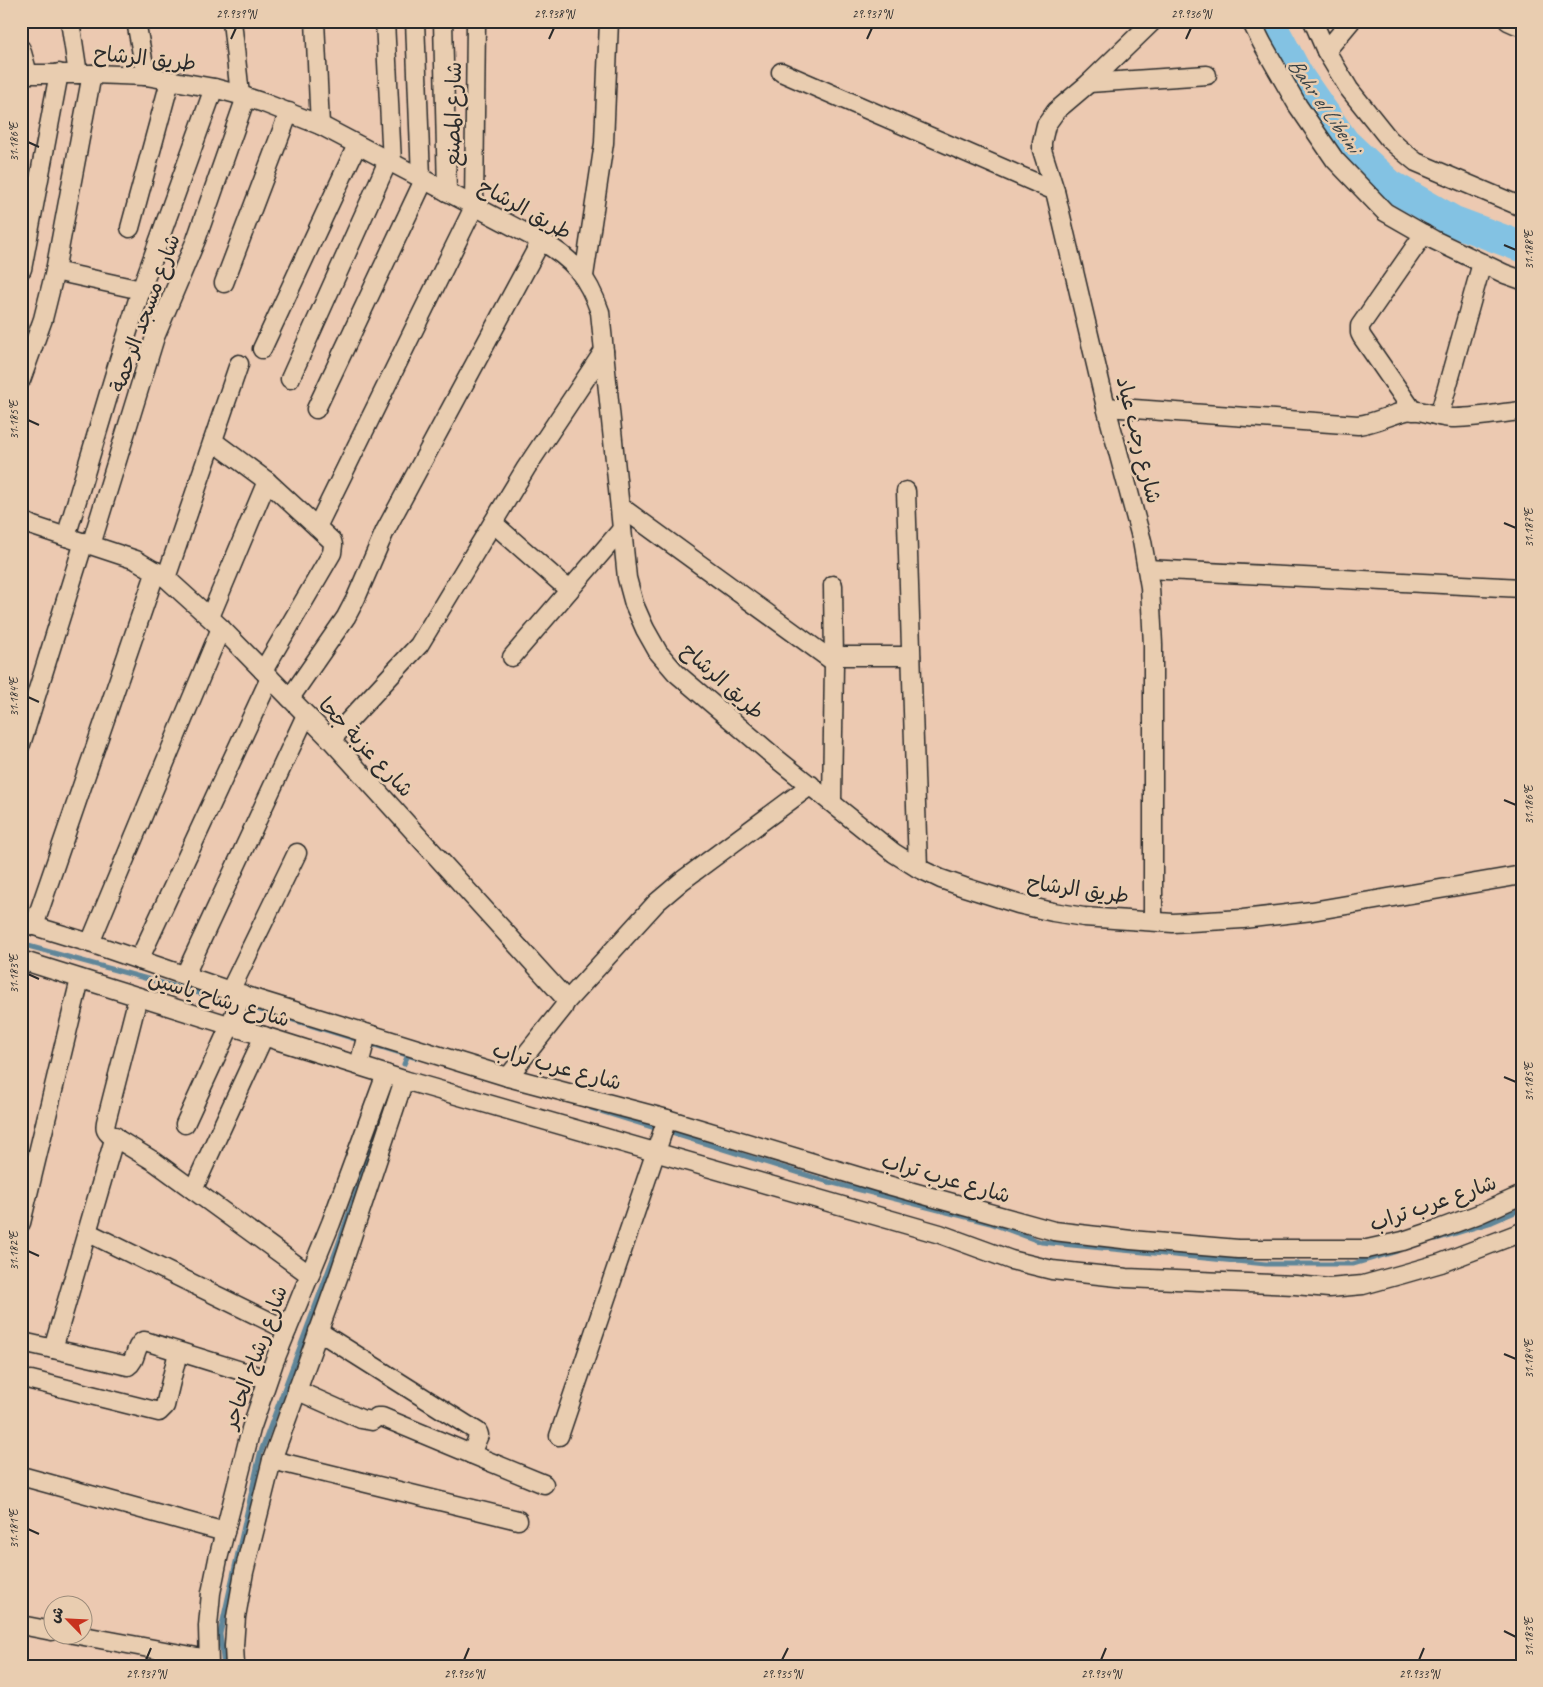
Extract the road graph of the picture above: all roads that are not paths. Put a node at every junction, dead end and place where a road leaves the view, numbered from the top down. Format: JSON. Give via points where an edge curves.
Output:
{"nodes":[{"id":1,"x":70,"y":21,"type":"edge"},
{"id":2,"x":136,"y":21,"type":"edge"},
{"id":3,"x":232,"y":21,"type":"edge"},
{"id":4,"x":315,"y":21,"type":"edge"},
{"id":5,"x":385,"y":21,"type":"edge"},
{"id":6,"x":416,"y":21,"type":"edge"},
{"id":7,"x":443,"y":21,"type":"edge"},
{"id":8,"x":476,"y":21,"type":"edge"},
{"id":9,"x":609,"y":21,"type":"edge"},
{"id":10,"x":1153,"y":21,"type":"edge"},
{"id":11,"x":1251,"y":21,"type":"edge"},
{"id":12,"x":1313,"y":21,"type":"edge"},
{"id":13,"x":1351,"y":21,"type":"edge"},
{"id":14,"x":21,"y":49,"type":"edge"},
{"id":15,"x":1326,"y":51,"type":"junction"},
{"id":16,"x":781,"y":72,"type":"dead end"},
{"id":17,"x":59,"y":73,"type":"junction"},
{"id":18,"x":25,"y":74,"type":"edge"},
{"id":19,"x":85,"y":74,"type":"junction"},
{"id":20,"x":1207,"y":75,"type":"dead end"},
{"id":21,"x":146,"y":76,"type":"junction"},
{"id":22,"x":170,"y":80,"type":"junction"},
{"id":23,"x":1089,"y":83,"type":"junction"},
{"id":24,"x":214,"y":88,"type":"junction"},
{"id":25,"x":243,"y":96,"type":"junction"},
{"id":26,"x":289,"y":112,"type":"junction"},
{"id":27,"x":320,"y":125,"type":"junction"},
{"id":28,"x":357,"y":145,"type":"junction"},
{"id":29,"x":390,"y":162,"type":"junction"},
{"id":30,"x":422,"y":179,"type":"junction"},
{"id":31,"x":1054,"y":191,"type":"junction"},
{"id":32,"x":447,"y":192,"type":"junction"},
{"id":33,"x":474,"y":207,"type":"junction"},
{"id":34,"x":1522,"y":207,"type":"edge"},
{"id":35,"x":130,"y":228,"type":"dead end"},
{"id":36,"x":1424,"y":234,"type":"junction"},
{"id":37,"x":540,"y":240,"type":"junction"},
{"id":38,"x":1482,"y":263,"type":"junction"},
{"id":39,"x":22,"y":269,"type":"edge"},
{"id":40,"x":55,"y":271,"type":"junction"},
{"id":41,"x":584,"y":276,"type":"junction"},
{"id":42,"x":1522,"y":280,"type":"edge"},
{"id":43,"x":224,"y":283,"type":"dead end"},
{"id":44,"x":141,"y":290,"type":"junction"},
{"id":45,"x":262,"y":349,"type":"dead end"},
{"id":46,"x":604,"y":351,"type":"junction"},
{"id":47,"x":239,"y":364,"type":"dead end"},
{"id":48,"x":290,"y":379,"type":"dead end"},
{"id":49,"x":21,"y":380,"type":"edge"},
{"id":50,"x":1106,"y":407,"type":"junction"},
{"id":51,"x":316,"y":409,"type":"dead end"},
{"id":52,"x":1413,"y":411,"type":"junction"},
{"id":53,"x":1522,"y":411,"type":"edge"},
{"id":54,"x":1439,"y":416,"type":"junction"},
{"id":55,"x":212,"y":441,"type":"junction"},
{"id":56,"x":267,"y":481,"type":"junction"},
{"id":57,"x":906,"y":491,"type":"dead end"},
{"id":58,"x":621,"y":507,"type":"junction"},
{"id":59,"x":21,"y":520,"type":"edge"},
{"id":60,"x":493,"y":523,"type":"junction"},
{"id":61,"x":317,"y":527,"type":"junction"},
{"id":62,"x":622,"y":529,"type":"junction"},
{"id":63,"x":66,"y":537,"type":"junction"},
{"id":64,"x":87,"y":544,"type":"junction"},
{"id":65,"x":1147,"y":569,"type":"junction"},
{"id":66,"x":161,"y":574,"type":"junction"},
{"id":67,"x":833,"y":585,"type":"dead end"},
{"id":68,"x":1522,"y":588,"type":"edge"},
{"id":69,"x":569,"y":590,"type":"junction"},
{"id":70,"x":215,"y":622,"type":"junction"},
{"id":71,"x":512,"y":656,"type":"dead end"},
{"id":72,"x":912,"y":656,"type":"junction"},
{"id":73,"x":834,"y":659,"type":"junction"},
{"id":74,"x":267,"y":674,"type":"junction"},
{"id":75,"x":290,"y":698,"type":"junction"},
{"id":76,"x":306,"y":715,"type":"junction"},
{"id":77,"x":331,"y":740,"type":"junction"},
{"id":78,"x":21,"y":744,"type":"edge"},
{"id":79,"x":811,"y":785,"type":"junction"},
{"id":80,"x":832,"y":802,"type":"junction"},
{"id":81,"x":297,"y":853,"type":"dead end"},
{"id":82,"x":918,"y":868,"type":"junction"},
{"id":83,"x":1522,"y":875,"type":"edge"},
{"id":84,"x":1153,"y":921,"type":"junction"},
{"id":85,"x":28,"y":924,"type":"edge"},
{"id":86,"x":90,"y":943,"type":"junction"},
{"id":87,"x":21,"y":960,"type":"edge"},
{"id":88,"x":139,"y":960,"type":"junction"},
{"id":89,"x":185,"y":975,"type":"junction"},
{"id":90,"x":80,"y":979,"type":"junction"},
{"id":91,"x":138,"y":998,"type":"junction"},
{"id":92,"x":565,"y":1003,"type":"junction"},
{"id":93,"x":235,"y":1006,"type":"junction"},
{"id":94,"x":264,"y":1036,"type":"junction"},
{"id":95,"x":363,"y":1049,"type":"junction"},
{"id":96,"x":386,"y":1074,"type":"junction"},
{"id":97,"x":508,"y":1077,"type":"junction"},
{"id":98,"x":404,"y":1080,"type":"junction"},
{"id":99,"x":666,"y":1123,"type":"junction"},
{"id":100,"x":185,"y":1124,"type":"dead end"},
{"id":101,"x":114,"y":1136,"type":"junction"},
{"id":102,"x":657,"y":1148,"type":"junction"},
{"id":103,"x":193,"y":1190,"type":"junction"},
{"id":104,"x":1522,"y":1195,"type":"edge"},
{"id":105,"x":21,"y":1223,"type":"edge"},
{"id":106,"x":87,"y":1232,"type":"junction"},
{"id":107,"x":1522,"y":1232,"type":"edge"},
{"id":108,"x":310,"y":1275,"type":"junction"},
{"id":109,"x":287,"y":1330,"type":"junction"},
{"id":110,"x":318,"y":1331,"type":"junction"},
{"id":111,"x":27,"y":1343,"type":"dead end"},
{"id":112,"x":53,"y":1349,"type":"junction"},
{"id":113,"x":178,"y":1352,"type":"junction"},
{"id":114,"x":267,"y":1379,"type":"junction"},
{"id":115,"x":31,"y":1380,"type":"dead end"},
{"id":116,"x":296,"y":1390,"type":"junction"},
{"id":117,"x":559,"y":1436,"type":"dead end"},
{"id":118,"x":471,"y":1454,"type":"junction"},
{"id":119,"x":272,"y":1460,"type":"junction"},
{"id":120,"x":21,"y":1476,"type":"edge"},
{"id":121,"x":544,"y":1484,"type":"dead end"},
{"id":122,"x":518,"y":1520,"type":"dead end"},
{"id":123,"x":225,"y":1532,"type":"junction"},
{"id":124,"x":21,"y":1625,"type":"edge"},
{"id":125,"x":42,"y":1629,"type":"edge"},
{"id":126,"x":92,"y":1638,"type":"edge"},
{"id":127,"x":209,"y":1662,"type":"edge"},
{"id":128,"x":235,"y":1666,"type":"edge"}],
"edges":[{"from":1,"to":19,"type":"street"},
{"from":2,"to":21,"type":"street"},
{"from":3,"to":25,"type":"street"},
{"from":4,"to":27,"type":"street"},
{"from":5,"to":29,"type":"street"},
{"from":6,"to":30,"type":"street"},
{"from":7,"to":32,"type":"street"},
{"from":8,"to":33,"type":"street","name":"شارع المصنع"},
{"from":9,"to":41,"type":"street","via":[[604,143]]},
{"from":10,"to":23,"type":"street","name":"شارع رجب عياد"},
{"from":11,"to":36,"type":"street","via":[[1298,106],[1335,160],[1384,212]]},
{"from":12,"to":15,"type":"street"},
{"from":13,"to":15,"type":"street"},
{"from":14,"to":18,"type":"street"},
{"from":15,"to":34,"type":"street","via":[[1349,89],[1389,139],[1416,162]]},
{"from":16,"to":31,"type":"street"},
{"from":17,"to":18,"type":"street","name":"طريق الرشاح"},
{"from":17,"to":19,"type":"street","name":"طريق الرشاح"},
{"from":17,"to":39,"type":"street"},
{"from":19,"to":21,"type":"street","name":"طريق الرشاح"},
{"from":19,"to":40,"type":"street"},
{"from":20,"to":23,"type":"street"},
{"from":21,"to":22,"type":"street","name":"طريق الرشاح"},
{"from":22,"to":24,"type":"street","name":"طريق الرشاح"},
{"from":22,"to":35,"type":"street"},
{"from":23,"to":31,"type":"street","name":"شارع رجب عياد","via":[[1056,111],[1043,133],[1042,150]]},
{"from":24,"to":25,"type":"street","name":"طريق الرشاح"},
{"from":24,"to":44,"type":"street"},
{"from":25,"to":26,"type":"street","name":"طريق الرشاح"},
{"from":25,"to":64,"type":"street","name":"شارع مسجد الرحمة","via":[[196,240],[156,337]]},
{"from":26,"to":27,"type":"street","name":"طريق الرشاح"},
{"from":26,"to":43,"type":"street"},
{"from":27,"to":28,"type":"street","name":"طريق الرشاح"},
{"from":28,"to":29,"type":"street","name":"طريق الرشاح"},
{"from":28,"to":45,"type":"street"},
{"from":29,"to":30,"type":"street","name":"طريق الرشاح"},
{"from":29,"to":48,"type":"street"},
{"from":30,"to":32,"type":"street","name":"طريق الرشاح"},
{"from":30,"to":51,"type":"street"},
{"from":31,"to":50,"type":"street","name":"شارع رجب عياد"},
{"from":32,"to":33,"type":"street","name":"طريق الرشاح"},
{"from":33,"to":37,"type":"street","name":"طريق الرشاح"},
{"from":33,"to":61,"type":"street"},
{"from":36,"to":38,"type":"street"},
{"from":36,"to":52,"type":"street","via":[[1360,326],[1360,334]]},
{"from":37,"to":41,"type":"street","name":"طريق الرشاح","via":[[572,262]]},
{"from":37,"to":75,"type":"street","via":[[397,507],[346,617]]},
{"from":38,"to":42,"type":"street"},
{"from":38,"to":54,"type":"street"},
{"from":40,"to":44,"type":"street"},
{"from":40,"to":49,"type":"street","via":[[43,319]]},
{"from":41,"to":46,"type":"street","name":"طريق الرشاح","via":[[600,312]]},
{"from":44,"to":63,"type":"street"},
{"from":46,"to":58,"type":"street","name":"طريق الرشاح"},
{"from":46,"to":60,"type":"street"},
{"from":47,"to":55,"type":"street"},
{"from":50,"to":52,"type":"street","via":[[1358,425]]},
{"from":50,"to":65,"type":"street","name":"شارع رجب عياد"},
{"from":52,"to":54,"type":"street"},
{"from":53,"to":54,"type":"street","via":[[1454,418]]},
{"from":55,"to":56,"type":"street"},
{"from":55,"to":66,"type":"street"},
{"from":56,"to":61,"type":"street"},
{"from":56,"to":70,"type":"street"},
{"from":57,"to":72,"type":"street"},
{"from":58,"to":62,"type":"street","name":"طريق الرشاح"},
{"from":58,"to":73,"type":"street"},
{"from":59,"to":63,"type":"street","name":"شارع عزبة جحا"},
{"from":60,"to":69,"type":"street"},
{"from":60,"to":77,"type":"street","via":[[419,645]]},
{"from":61,"to":74,"type":"street","via":[[332,541],[332,553]]},
{"from":62,"to":69,"type":"street"},
{"from":62,"to":79,"type":"street","name":"طريق الرشاح","via":[[627,578],[634,604],[658,652],[676,673]]},
{"from":63,"to":64,"type":"street","name":"شارع عزبة جحا"},
{"from":64,"to":66,"type":"street","name":"شارع عزبة جحا","via":[[136,560]]},
{"from":64,"to":78,"type":"street","name":"شارع مسجد الرحمة"},
{"from":65,"to":68,"type":"street"},
{"from":65,"to":84,"type":"street","name":"شارع رجب عياد","via":[[1153,613]]},
{"from":66,"to":70,"type":"street","name":"شارع عزبة جحا"},
{"from":66,"to":85,"type":"street"},
{"from":67,"to":73,"type":"street"},
{"from":69,"to":71,"type":"street"},
{"from":70,"to":74,"type":"street","name":"شارع عزبة جحا"},
{"from":70,"to":86,"type":"street"},
{"from":72,"to":73,"type":"street"},
{"from":72,"to":82,"type":"street"},
{"from":73,"to":80,"type":"street"},
{"from":74,"to":75,"type":"street","name":"شارع عزبة جحا"},
{"from":74,"to":88,"type":"street"},
{"from":75,"to":76,"type":"street","name":"شارع عزبة جحا"},
{"from":76,"to":77,"type":"street","name":"شارع عزبة جحا"},
{"from":76,"to":89,"type":"street"},
{"from":77,"to":92,"type":"street","name":"شارع عزبة جحا","via":[[564,997]]},
{"from":79,"to":80,"type":"street","name":"طريق الرشاح"},
{"from":79,"to":92,"type":"street","via":[[657,902]]},
{"from":80,"to":82,"type":"street","name":"طريق الرشاح","via":[[894,853]]},
{"from":81,"to":93,"type":"street"},
{"from":82,"to":84,"type":"street","name":"طريق الرشاح","via":[[964,887],[1053,912]]},
{"from":83,"to":84,"type":"street","name":"طريق الرشاح","via":[[1312,911],[1243,919]]},
{"from":85,"to":86,"type":"street","name":"شارع رشاح ياسين"},
{"from":86,"to":88,"type":"street","name":"شارع رشاح ياسين"},
{"from":87,"to":90,"type":"street","name":"شارع رشاح ياسين"},
{"from":88,"to":89,"type":"street","name":"شارع رشاح ياسين"},
{"from":89,"to":93,"type":"street","name":"شارع رشاح ياسين"},
{"from":90,"to":91,"type":"street","name":"شارع رشاح ياسين"},
{"from":90,"to":105,"type":"street"},
{"from":91,"to":93,"type":"street","name":"شارع رشاح ياسين"},
{"from":91,"to":101,"type":"street","via":[[105,1128]]},
{"from":92,"to":97,"type":"street"},
{"from":93,"to":94,"type":"street","name":"شارع رشاح ياسين"},
{"from":93,"to":95,"type":"street","name":"شارع رشاح ياسين"},
{"from":93,"to":100,"type":"street"},
{"from":94,"to":95,"type":"street","name":"شارع رشاح ياسين"},
{"from":94,"to":103,"type":"street"},
{"from":95,"to":96,"type":"street","name":"شارع رشاح ياسين"},
{"from":95,"to":97,"type":"street","name":"شارع عرب تراب"},
{"from":96,"to":98,"type":"street","name":"شارع رشاح ياسين"},
{"from":96,"to":108,"type":"street","name":"شارع رشاح الحاجر"},
{"from":97,"to":99,"type":"street","name":"شارع عرب تراب"},
{"from":98,"to":102,"type":"street"},
{"from":98,"to":110,"type":"street"},
{"from":99,"to":102,"type":"street"},
{"from":99,"to":104,"type":"street","name":"شارع عرب تراب","via":[[1054,1231],[1238,1249],[1367,1249],[1439,1229]]},
{"from":101,"to":103,"type":"street"},
{"from":101,"to":106,"type":"street"},
{"from":102,"to":107,"type":"street","via":[[940,1234],[1011,1260],[1090,1275],[1329,1288],[1363,1285],[1441,1263]]},
{"from":102,"to":117,"type":"street"},
{"from":103,"to":108,"type":"street"},
{"from":106,"to":109,"type":"street"},
{"from":106,"to":112,"type":"street"},
{"from":108,"to":109,"type":"street","name":"شارع رشاح الحاجر"},
{"from":109,"to":114,"type":"street","name":"شارع رشاح الحاجر"},
{"from":110,"to":116,"type":"street"},
{"from":110,"to":118,"type":"street","via":[[478,1432]]},
{"from":111,"to":112,"type":"street"},
{"from":112,"to":113,"type":"street","via":[[128,1366],[142,1341]]},
{"from":113,"to":114,"type":"street"},
{"from":113,"to":115,"type":"street","via":[[165,1406],[159,1412]]},
{"from":114,"to":123,"type":"street","name":"شارع رشاح الحاجر"},
{"from":116,"to":118,"type":"street","via":[[362,1419],[372,1421],[382,1417]]},
{"from":116,"to":119,"type":"street"},
{"from":118,"to":121,"type":"street"},
{"from":119,"to":122,"type":"street"},
{"from":119,"to":128,"type":"street","via":[[236,1617]]},
{"from":120,"to":123,"type":"street"},
{"from":123,"to":127,"type":"street","name":"شارع رشاح الحاجر","via":[[211,1593]]},
{"from":124,"to":125,"type":"street"},
{"from":126,"to":127,"type":"street"}]}
